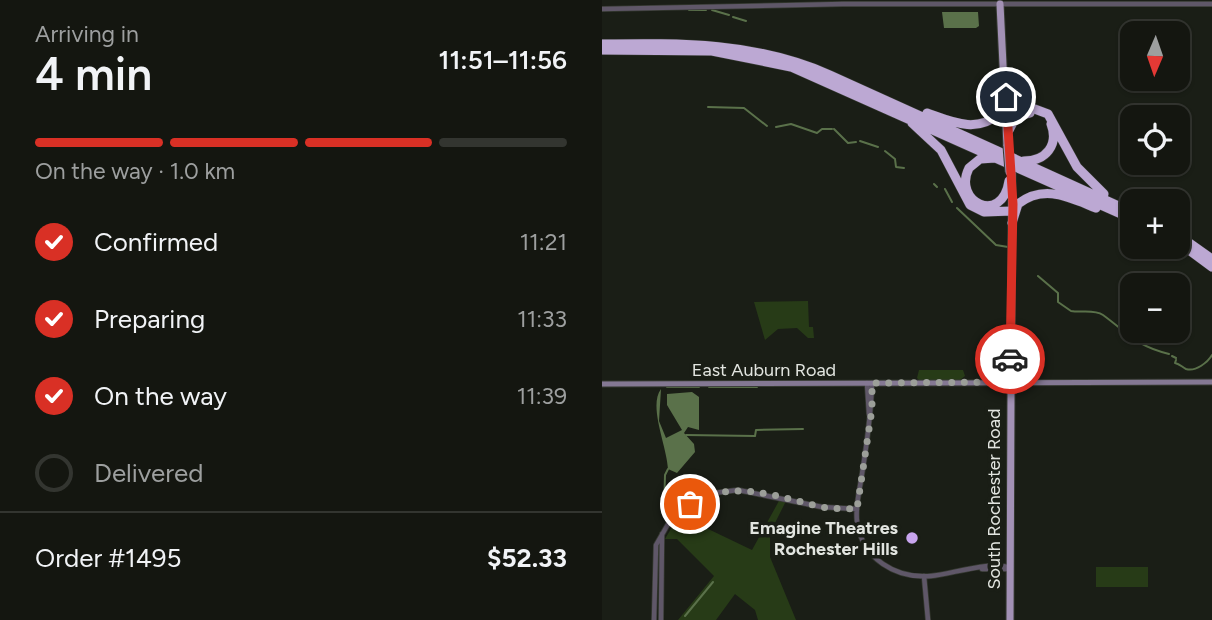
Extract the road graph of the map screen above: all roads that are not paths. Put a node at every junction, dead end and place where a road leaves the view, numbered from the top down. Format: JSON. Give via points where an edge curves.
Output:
{"nodes":[{"id":1,"x":1000,"y":2,"type":"edge"},
{"id":2,"x":1212,"y":4,"type":"edge"},
{"id":3,"x":602,"y":9,"type":"edge"},
{"id":4,"x":602,"y":44,"type":"edge"},
{"id":5,"x":602,"y":50,"type":"edge"},
{"id":6,"x":851,"y":84,"type":"junction"},
{"id":7,"x":1006,"y":97,"type":"junction"},
{"id":8,"x":874,"y":101,"type":"junction"},
{"id":9,"x":1007,"y":109,"type":"junction"},
{"id":10,"x":1009,"y":130,"type":"junction"},
{"id":11,"x":1009,"y":147,"type":"junction"},
{"id":12,"x":1001,"y":159,"type":"junction"},
{"id":13,"x":1018,"y":160,"type":"junction"},
{"id":14,"x":1010,"y":175,"type":"junction"},
{"id":15,"x":1120,"y":204,"type":"edge"},
{"id":16,"x":1120,"y":206,"type":"edge"},
{"id":17,"x":1012,"y":211,"type":"junction"},
{"id":18,"x":1120,"y":215,"type":"edge"},
{"id":19,"x":1120,"y":217,"type":"edge"},
{"id":20,"x":1012,"y":223,"type":"junction"},
{"id":21,"x":1190,"y":245,"type":"edge"},
{"id":22,"x":1190,"y":251,"type":"edge"},
{"id":23,"x":1212,"y":264,"type":"edge"},
{"id":24,"x":1010,"y":382,"type":"junction"},
{"id":25,"x":1212,"y":382,"type":"edge"},
{"id":26,"x":870,"y":383,"type":"junction"},
{"id":27,"x":602,"y":384,"type":"edge"},
{"id":28,"x":857,"y":509,"type":"junction"},
{"id":29,"x":662,"y":534,"type":"junction"},
{"id":30,"x":1010,"y":568,"type":"junction"},
{"id":31,"x":925,"y":576,"type":"junction"},
{"id":32,"x":654,"y":620,"type":"edge"},
{"id":33,"x":662,"y":620,"type":"edge"},
{"id":34,"x":928,"y":620,"type":"edge"},
{"id":35,"x":1010,"y":620,"type":"edge"}],
"edges":[{"from":1,"to":2,"type":"street"},
{"from":1,"to":3,"type":"street"},
{"from":1,"to":7,"type":"main road","name":"South Rochester Road"},
{"from":4,"to":6,"type":"highway","via":[[734,47],[794,61]]},
{"from":5,"to":8,"type":"highway","via":[[750,56],[799,69]]},
{"from":6,"to":7,"type":"highway","via":[[965,126],[997,117]]},
{"from":6,"to":13,"type":"highway"},
{"from":7,"to":9,"type":"main road","name":"South Rochester Road"},
{"from":8,"to":12,"type":"highway"},
{"from":8,"to":17,"type":"highway","via":[[933,140],[970,205],[984,212]]},
{"from":9,"to":10,"type":"main road","name":"South Rochester Road"},
{"from":9,"to":11,"type":"main road","name":"South Rochester Road"},
{"from":9,"to":15,"type":"highway","via":[[1037,108],[1048,114],[1081,172]]},
{"from":10,"to":11,"type":"main road","name":"South Rochester Road"},
{"from":10,"to":13,"type":"highway","via":[[1016,117],[1028,113],[1042,116],[1052,129],[1052,145],[1045,155]]},
{"from":11,"to":14,"type":"main road","name":"South Rochester Road","bridge":true},
{"from":12,"to":14,"type":"highway","via":[[983,159],[972,165],[966,175],[968,192],[976,202],[996,204],[1005,197]]},
{"from":12,"to":18,"type":"highway"},
{"from":13,"to":16,"type":"highway"},
{"from":14,"to":17,"type":"main road","name":"South Rochester Road"},
{"from":17,"to":20,"type":"main road","name":"South Rochester Road"},
{"from":19,"to":20,"type":"highway","via":[[1048,192],[1018,204]]},
{"from":20,"to":24,"type":"main road","name":"South Rochester Road"},
{"from":21,"to":23,"type":"highway"},
{"from":22,"to":23,"type":"highway"},
{"from":24,"to":25,"type":"main road","name":"East Auburn Road"},
{"from":24,"to":26,"type":"main road","name":"East Auburn Road"},
{"from":24,"to":30,"type":"main road","name":"South Rochester Road"},
{"from":26,"to":27,"type":"main road","name":"East Auburn Road"},
{"from":26,"to":28,"type":"street"},
{"from":28,"to":29,"type":"street","via":[[727,491],[687,505]]},
{"from":28,"to":31,"type":"street","via":[[863,540],[876,558],[899,573]]},
{"from":29,"to":32,"type":"street","via":[[654,551]]},
{"from":29,"to":33,"type":"street"},
{"from":30,"to":31,"type":"street"},
{"from":30,"to":35,"type":"main road","name":"South Rochester Road"},
{"from":31,"to":34,"type":"street"}]}
